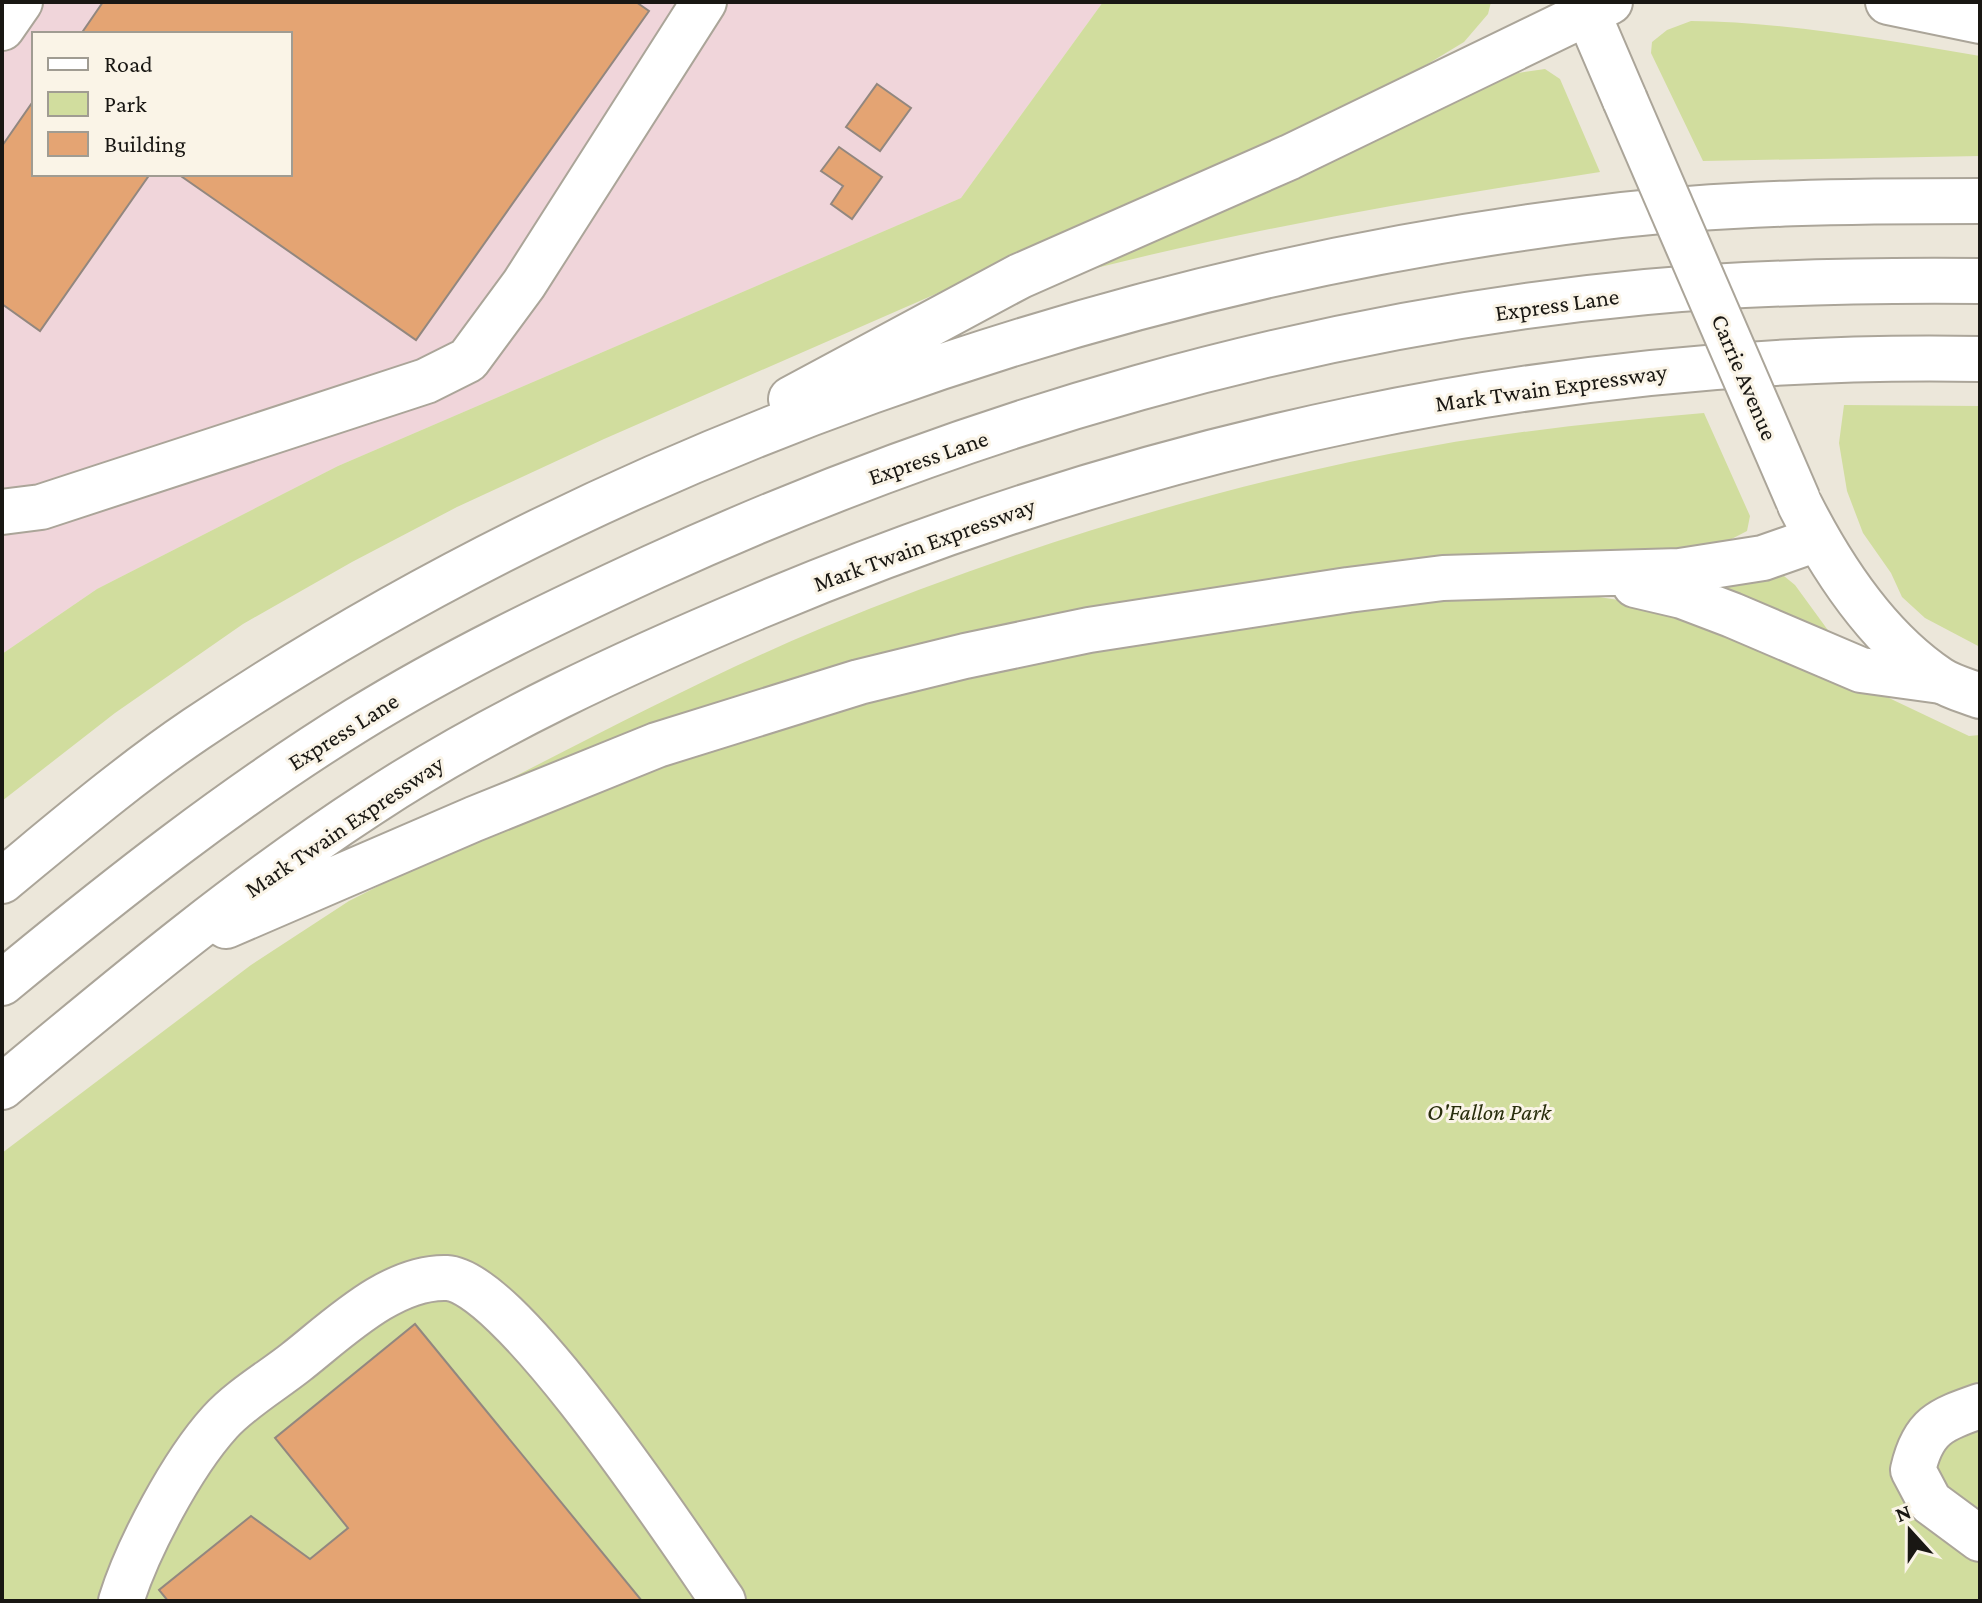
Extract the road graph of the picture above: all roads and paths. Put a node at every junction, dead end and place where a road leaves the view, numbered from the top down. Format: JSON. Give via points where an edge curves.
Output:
{"nodes":[{"id":1,"x":20,"y":2,"type":"edge"},
{"id":2,"x":704,"y":2,"type":"edge"},
{"id":3,"x":1888,"y":2,"type":"edge"},
{"id":4,"x":1593,"y":5,"type":"edge"},
{"id":5,"x":1980,"y":21,"type":"edge"},
{"id":6,"x":2,"y":28,"type":"edge"},
{"id":7,"x":1980,"y":201,"type":"edge"},
{"id":8,"x":1980,"y":281,"type":"edge"},
{"id":9,"x":1980,"y":359,"type":"edge"},
{"id":10,"x":641,"y":486,"type":"junction"},
{"id":11,"x":2,"y":512,"type":"edge"},
{"id":12,"x":1817,"y":539,"type":"junction"},
{"id":13,"x":1597,"y":576,"type":"junction"},
{"id":14,"x":1961,"y":688,"type":"edge"},
{"id":15,"x":1980,"y":716,"type":"edge"},
{"id":16,"x":2,"y":881,"type":"edge"},
{"id":17,"x":162,"y":954,"type":"junction"},
{"id":18,"x":2,"y":983,"type":"edge"},
{"id":19,"x":2,"y":1087,"type":"edge"},
{"id":20,"x":1980,"y":1406,"type":"edge"},
{"id":21,"x":1980,"y":1539,"type":"edge"},
{"id":22,"x":121,"y":1601,"type":"edge"},
{"id":23,"x":723,"y":1601,"type":"edge"}],
"edges":[{"from":1,"to":6,"type":"main road"},
{"from":2,"to":11,"type":"main road","via":[[524,284],[468,360],[426,381],[41,507]]},
{"from":3,"to":5,"type":"main road"},
{"from":4,"to":10,"type":"main road","via":[[1290,157],[1020,276],[829,377]]},
{"from":4,"to":12,"type":"main road","name":"Carrie Avenue","bridge":true,"via":[[1625,100]]},
{"from":7,"to":10,"type":"main road","via":[[1838,202],[1611,217],[1363,254],[1131,309],[994,350],[861,396]]},
{"from":8,"to":18,"type":"main road","name":"Express Lane","via":[[1794,283],[1648,292],[1421,324],[1173,380],[932,454],[802,503],[598,592],[361,717],[253,786],[153,860]]},
{"from":9,"to":17,"type":"main road","name":"Mark Twain Expressway","via":[[1671,370],[1424,404],[1179,459],[1057,496],[822,579],[536,709],[374,801]]},
{"from":10,"to":16,"type":"main road","via":[[439,584],[304,660],[193,731]]},
{"from":12,"to":13,"type":"main road","via":[[1763,558]]},
{"from":12,"to":14,"type":"main road","name":"Carrie Avenue","via":[[1894,642]]},
{"from":13,"to":14,"type":"main road","via":[[1682,596],[1861,670]]},
{"from":13,"to":17,"type":"main road","via":[[1443,578],[1256,603],[1089,630],[859,682],[657,745]]},
{"from":14,"to":15,"type":"main road","name":"Carrie Avenue"},
{"from":17,"to":19,"type":"main road","name":"Mark Twain Expressway"},
{"from":20,"to":21,"type":"main road","via":[[1940,1420],[1918,1444],[1913,1470],[1930,1502]]},
{"from":22,"to":23,"type":"main road","via":[[138,1556],[192,1460],[221,1421],[368,1307],[406,1286],[449,1278],[473,1288],[500,1310],[600,1422]]}]}
